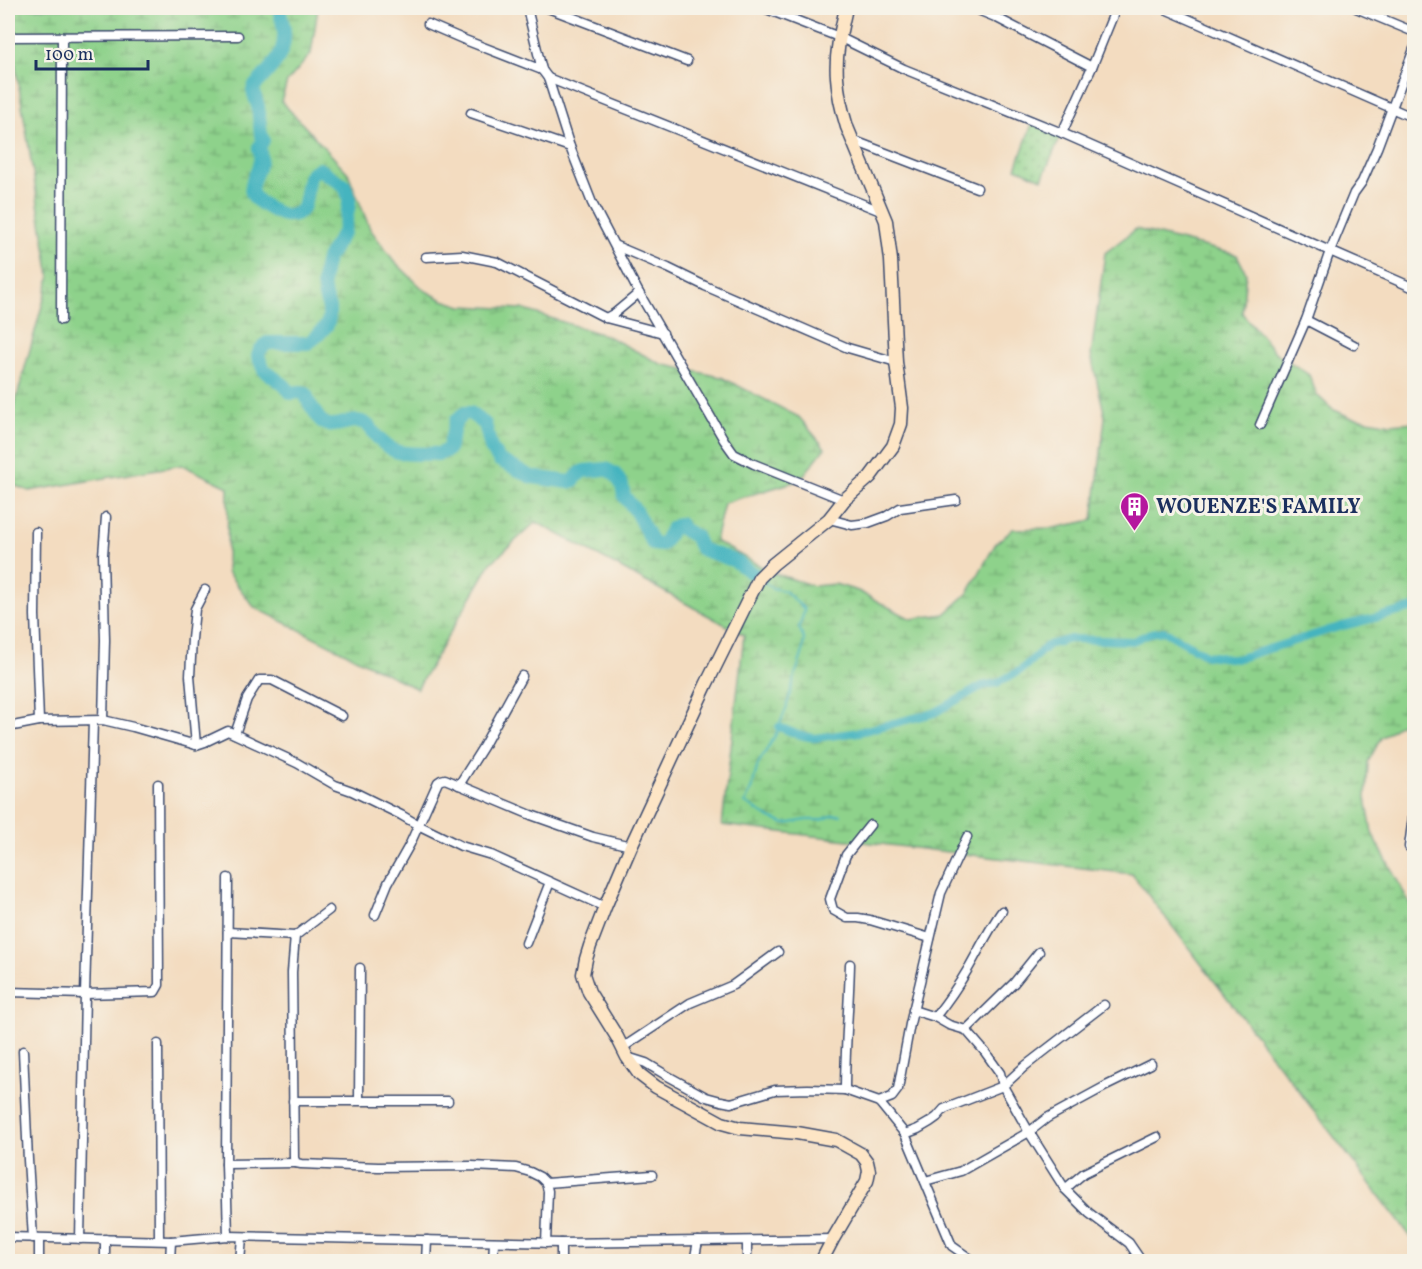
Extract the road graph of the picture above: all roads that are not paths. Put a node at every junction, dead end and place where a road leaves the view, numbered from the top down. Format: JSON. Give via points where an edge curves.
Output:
{"nodes":[{"id":1,"x":526,"y":8,"type":"edge"},
{"id":2,"x":548,"y":8,"type":"edge"},
{"id":3,"x":764,"y":8,"type":"edge"},
{"id":4,"x":846,"y":8,"type":"edge"},
{"id":5,"x":973,"y":8,"type":"edge"},
{"id":6,"x":1116,"y":8,"type":"edge"},
{"id":7,"x":1163,"y":8,"type":"edge"},
{"id":8,"x":1356,"y":8,"type":"edge"},
{"id":9,"x":428,"y":24,"type":"dead end"},
{"id":10,"x":1414,"y":32,"type":"edge"},
{"id":11,"x":238,"y":36,"type":"dead end"},
{"id":12,"x":8,"y":37,"type":"edge"},
{"id":13,"x":62,"y":37,"type":"junction"},
{"id":14,"x":839,"y":38,"type":"junction"},
{"id":15,"x":1414,"y":49,"type":"edge"},
{"id":16,"x":687,"y":61,"type":"dead end"},
{"id":17,"x":1092,"y":67,"type":"junction"},
{"id":18,"x":542,"y":70,"type":"junction"},
{"id":19,"x":548,"y":78,"type":"junction"},
{"id":20,"x":1392,"y":108,"type":"junction"},
{"id":21,"x":471,"y":112,"type":"dead end"},
{"id":22,"x":1414,"y":118,"type":"edge"},
{"id":23,"x":1062,"y":133,"type":"junction"},
{"id":24,"x":852,"y":140,"type":"junction"},
{"id":25,"x":570,"y":147,"type":"junction"},
{"id":26,"x":977,"y":188,"type":"dead end"},
{"id":27,"x":883,"y":212,"type":"junction"},
{"id":28,"x":616,"y":246,"type":"junction"},
{"id":29,"x":1330,"y":251,"type":"junction"},
{"id":30,"x":426,"y":257,"type":"dead end"},
{"id":31,"x":1414,"y":288,"type":"edge"},
{"id":32,"x":639,"y":293,"type":"junction"},
{"id":33,"x":606,"y":318,"type":"junction"},
{"id":34,"x":61,"y":320,"type":"dead end"},
{"id":35,"x":1306,"y":320,"type":"junction"},
{"id":36,"x":663,"y":333,"type":"junction"},
{"id":37,"x":1354,"y":345,"type":"dead end"},
{"id":38,"x":896,"y":362,"type":"junction"},
{"id":39,"x":1260,"y":425,"type":"dead end"},
{"id":40,"x":844,"y":500,"type":"junction"},
{"id":41,"x":956,"y":500,"type":"dead end"},
{"id":42,"x":106,"y":517,"type":"dead end"},
{"id":43,"x":829,"y":519,"type":"junction"},
{"id":44,"x":36,"y":532,"type":"dead end"},
{"id":45,"x":205,"y":590,"type":"dead end"},
{"id":46,"x":522,"y":676,"type":"dead end"},
{"id":47,"x":342,"y":716,"type":"dead end"},
{"id":48,"x":104,"y":720,"type":"junction"},
{"id":49,"x":39,"y":721,"type":"junction"},
{"id":50,"x":93,"y":721,"type":"junction"},
{"id":51,"x":8,"y":727,"type":"edge"},
{"id":52,"x":235,"y":734,"type":"junction"},
{"id":53,"x":196,"y":745,"type":"junction"},
{"id":54,"x":158,"y":784,"type":"dead end"},
{"id":55,"x":459,"y":785,"type":"junction"},
{"id":56,"x":1414,"y":809,"type":"edge"},
{"id":57,"x":418,"y":825,"type":"junction"},
{"id":58,"x":870,"y":825,"type":"dead end"},
{"id":59,"x":967,"y":837,"type":"dead end"},
{"id":60,"x":631,"y":846,"type":"junction"},
{"id":61,"x":1409,"y":847,"type":"dead end"},
{"id":62,"x":228,"y":878,"type":"dead end"},
{"id":63,"x":550,"y":882,"type":"junction"},
{"id":64,"x":605,"y":907,"type":"junction"},
{"id":65,"x":329,"y":910,"type":"dead end"},
{"id":66,"x":1002,"y":911,"type":"dead end"},
{"id":67,"x":375,"y":915,"type":"dead end"},
{"id":68,"x":228,"y":932,"type":"junction"},
{"id":69,"x":296,"y":936,"type":"junction"},
{"id":70,"x":930,"y":939,"type":"junction"},
{"id":71,"x":526,"y":943,"type":"dead end"},
{"id":72,"x":778,"y":952,"type":"dead end"},
{"id":73,"x":1039,"y":952,"type":"dead end"},
{"id":74,"x":850,"y":964,"type":"dead end"},
{"id":75,"x":360,"y":968,"type":"dead end"},
{"id":76,"x":8,"y":992,"type":"edge"},
{"id":77,"x":85,"y":994,"type":"junction"},
{"id":78,"x":1104,"y":1005,"type":"dead end"},
{"id":79,"x":913,"y":1010,"type":"junction"},
{"id":80,"x":935,"y":1017,"type":"junction"},
{"id":81,"x":966,"y":1030,"type":"junction"},
{"id":82,"x":158,"y":1044,"type":"dead end"},
{"id":83,"x":23,"y":1051,"type":"dead end"},
{"id":84,"x":625,"y":1052,"type":"junction"},
{"id":85,"x":1151,"y":1064,"type":"dead end"},
{"id":86,"x":1003,"y":1086,"type":"junction"},
{"id":87,"x":845,"y":1090,"type":"junction"},
{"id":88,"x":359,"y":1100,"type":"junction"},
{"id":89,"x":293,"y":1101,"type":"junction"},
{"id":90,"x":448,"y":1101,"type":"dead end"},
{"id":91,"x":879,"y":1102,"type":"junction"},
{"id":92,"x":1029,"y":1132,"type":"junction"},
{"id":93,"x":905,"y":1134,"type":"junction"},
{"id":94,"x":1157,"y":1137,"type":"dead end"},
{"id":95,"x":296,"y":1162,"type":"junction"},
{"id":96,"x":226,"y":1164,"type":"junction"},
{"id":97,"x":652,"y":1175,"type":"dead end"},
{"id":98,"x":925,"y":1181,"type":"junction"},
{"id":99,"x":546,"y":1183,"type":"junction"},
{"id":100,"x":1065,"y":1189,"type":"junction"},
{"id":101,"x":228,"y":1236,"type":"junction"},
{"id":102,"x":8,"y":1237,"type":"edge"},
{"id":103,"x":242,"y":1237,"type":"junction"},
{"id":104,"x":36,"y":1238,"type":"junction"},
{"id":105,"x":80,"y":1239,"type":"junction"},
{"id":106,"x":105,"y":1239,"type":"junction"},
{"id":107,"x":833,"y":1239,"type":"junction"},
{"id":108,"x":159,"y":1240,"type":"junction"},
{"id":109,"x":427,"y":1240,"type":"junction"},
{"id":110,"x":171,"y":1241,"type":"junction"},
{"id":111,"x":698,"y":1241,"type":"junction"},
{"id":112,"x":747,"y":1241,"type":"junction"},
{"id":113,"x":494,"y":1242,"type":"junction"},
{"id":114,"x":546,"y":1243,"type":"junction"},
{"id":115,"x":561,"y":1243,"type":"junction"},
{"id":116,"x":39,"y":1262,"type":"edge"},
{"id":117,"x":105,"y":1262,"type":"edge"},
{"id":118,"x":170,"y":1262,"type":"edge"},
{"id":119,"x":240,"y":1262,"type":"edge"},
{"id":120,"x":426,"y":1262,"type":"edge"},
{"id":121,"x":494,"y":1262,"type":"edge"},
{"id":122,"x":561,"y":1262,"type":"edge"},
{"id":123,"x":694,"y":1262,"type":"edge"},
{"id":124,"x":747,"y":1262,"type":"edge"},
{"id":125,"x":821,"y":1262,"type":"edge"},
{"id":126,"x":975,"y":1262,"type":"edge"},
{"id":127,"x":1142,"y":1262,"type":"edge"}],
"edges":[{"from":1,"to":18,"type":"street"},
{"from":2,"to":16,"type":"street"},
{"from":3,"to":14,"type":"street"},
{"from":4,"to":14,"type":"main road"},
{"from":5,"to":17,"type":"street","via":[[996,16]]},
{"from":6,"to":17,"type":"street"},
{"from":7,"to":20,"type":"street"},
{"from":8,"to":10,"type":"street"},
{"from":9,"to":18,"type":"street"},
{"from":11,"to":13,"type":"street"},
{"from":12,"to":13,"type":"street"},
{"from":13,"to":34,"type":"street"},
{"from":14,"to":23,"type":"street","via":[[904,69]]},
{"from":14,"to":24,"type":"main road","via":[[836,76]]},
{"from":15,"to":20,"type":"street"},
{"from":17,"to":23,"type":"street"},
{"from":18,"to":19,"type":"street"},
{"from":19,"to":25,"type":"street"},
{"from":19,"to":27,"type":"street"},
{"from":20,"to":22,"type":"street"},
{"from":20,"to":29,"type":"street","via":[[1371,165],[1354,193]]},
{"from":21,"to":25,"type":"street"},
{"from":23,"to":29,"type":"street"},
{"from":24,"to":26,"type":"street"},
{"from":24,"to":27,"type":"main road"},
{"from":25,"to":28,"type":"street","via":[[592,203]]},
{"from":27,"to":38,"type":"main road","via":[[891,260]]},
{"from":28,"to":32,"type":"street"},
{"from":28,"to":38,"type":"street","via":[[848,348]]},
{"from":29,"to":31,"type":"street"},
{"from":29,"to":35,"type":"street"},
{"from":30,"to":33,"type":"street","via":[[462,255],[497,262]]},
{"from":32,"to":33,"type":"street"},
{"from":32,"to":36,"type":"street"},
{"from":33,"to":36,"type":"street"},
{"from":35,"to":37,"type":"street"},
{"from":35,"to":39,"type":"street"},
{"from":36,"to":40,"type":"street","via":[[734,454]]},
{"from":38,"to":40,"type":"main road","via":[[902,408],[893,446],[870,477]]},
{"from":40,"to":43,"type":"main road"},
{"from":41,"to":43,"type":"street","via":[[900,508],[868,523],[852,525]]},
{"from":42,"to":48,"type":"street"},
{"from":43,"to":60,"type":"main road","via":[[759,578]]},
{"from":44,"to":49,"type":"street"},
{"from":45,"to":53,"type":"street","via":[[195,609],[190,676]]},
{"from":46,"to":55,"type":"street"},
{"from":47,"to":52,"type":"street","via":[[272,681],[259,680],[247,699]]},
{"from":48,"to":50,"type":"street"},
{"from":48,"to":53,"type":"street"},
{"from":49,"to":50,"type":"street"},
{"from":49,"to":51,"type":"street"},
{"from":50,"to":77,"type":"street"},
{"from":52,"to":53,"type":"street","via":[[228,731]]},
{"from":52,"to":57,"type":"street"},
{"from":54,"to":77,"type":"street","via":[[159,988],[155,992]]},
{"from":55,"to":57,"type":"street","via":[[445,779],[438,782]]},
{"from":55,"to":60,"type":"street","via":[[593,837]]},
{"from":56,"to":61,"type":"street"},
{"from":57,"to":63,"type":"street"},
{"from":57,"to":67,"type":"street"},
{"from":58,"to":70,"type":"street","via":[[846,855],[830,899],[833,909],[847,918],[870,920]]},
{"from":59,"to":70,"type":"street","via":[[941,892]]},
{"from":60,"to":64,"type":"main road"},
{"from":62,"to":68,"type":"street"},
{"from":63,"to":64,"type":"street"},
{"from":63,"to":71,"type":"street"},
{"from":64,"to":84,"type":"main road","via":[[583,974],[589,992]]},
{"from":65,"to":69,"type":"street"},
{"from":66,"to":80,"type":"street","via":[[967,972]]},
{"from":68,"to":69,"type":"street"},
{"from":68,"to":96,"type":"street"},
{"from":69,"to":89,"type":"street","via":[[292,972]]},
{"from":70,"to":79,"type":"street"},
{"from":72,"to":84,"type":"street","via":[[733,985],[690,1003]]},
{"from":73,"to":81,"type":"street"},
{"from":74,"to":87,"type":"street"},
{"from":75,"to":88,"type":"street"},
{"from":76,"to":77,"type":"street"},
{"from":77,"to":105,"type":"street"},
{"from":78,"to":86,"type":"street"},
{"from":79,"to":80,"type":"street"},
{"from":79,"to":91,"type":"street","via":[[898,1089],[892,1097]]},
{"from":80,"to":81,"type":"street"},
{"from":81,"to":86,"type":"street","via":[[1000,1073]]},
{"from":82,"to":108,"type":"street"},
{"from":83,"to":104,"type":"street"},
{"from":84,"to":87,"type":"street","via":[[706,1097],[731,1103],[775,1090]]},
{"from":84,"to":107,"type":"main road","via":[[639,1074],[656,1087],[722,1123],[836,1140],[861,1154],[869,1171],[867,1182]]},
{"from":85,"to":92,"type":"street"},
{"from":86,"to":92,"type":"street"},
{"from":86,"to":93,"type":"street","via":[[944,1109],[930,1122]]},
{"from":87,"to":91,"type":"street"},
{"from":88,"to":89,"type":"street"},
{"from":88,"to":90,"type":"street"},
{"from":89,"to":95,"type":"street"},
{"from":91,"to":93,"type":"street"},
{"from":92,"to":98,"type":"street","via":[[961,1171]]},
{"from":92,"to":100,"type":"street"},
{"from":93,"to":98,"type":"street"},
{"from":94,"to":100,"type":"street","via":[[1084,1173]]},
{"from":95,"to":96,"type":"street"},
{"from":95,"to":99,"type":"street","via":[[516,1168]]},
{"from":96,"to":101,"type":"street"},
{"from":97,"to":99,"type":"street"},
{"from":98,"to":126,"type":"street","via":[[952,1246]]},
{"from":99,"to":114,"type":"street"},
{"from":100,"to":127,"type":"street","via":[[1129,1243]]},
{"from":101,"to":103,"type":"street"},
{"from":101,"to":110,"type":"street"},
{"from":102,"to":104,"type":"street"},
{"from":103,"to":109,"type":"street"},
{"from":103,"to":119,"type":"street"},
{"from":104,"to":105,"type":"street"},
{"from":104,"to":116,"type":"street"},
{"from":105,"to":106,"type":"street"},
{"from":106,"to":108,"type":"street"},
{"from":106,"to":117,"type":"street"},
{"from":107,"to":112,"type":"street"},
{"from":107,"to":125,"type":"main road"},
{"from":108,"to":110,"type":"street"},
{"from":109,"to":113,"type":"street"},
{"from":109,"to":120,"type":"street"},
{"from":110,"to":118,"type":"street"},
{"from":111,"to":112,"type":"street"},
{"from":111,"to":115,"type":"street"},
{"from":111,"to":123,"type":"street"},
{"from":112,"to":124,"type":"street"},
{"from":113,"to":114,"type":"street"},
{"from":113,"to":121,"type":"street"},
{"from":114,"to":115,"type":"street"},
{"from":115,"to":122,"type":"street"}]}
